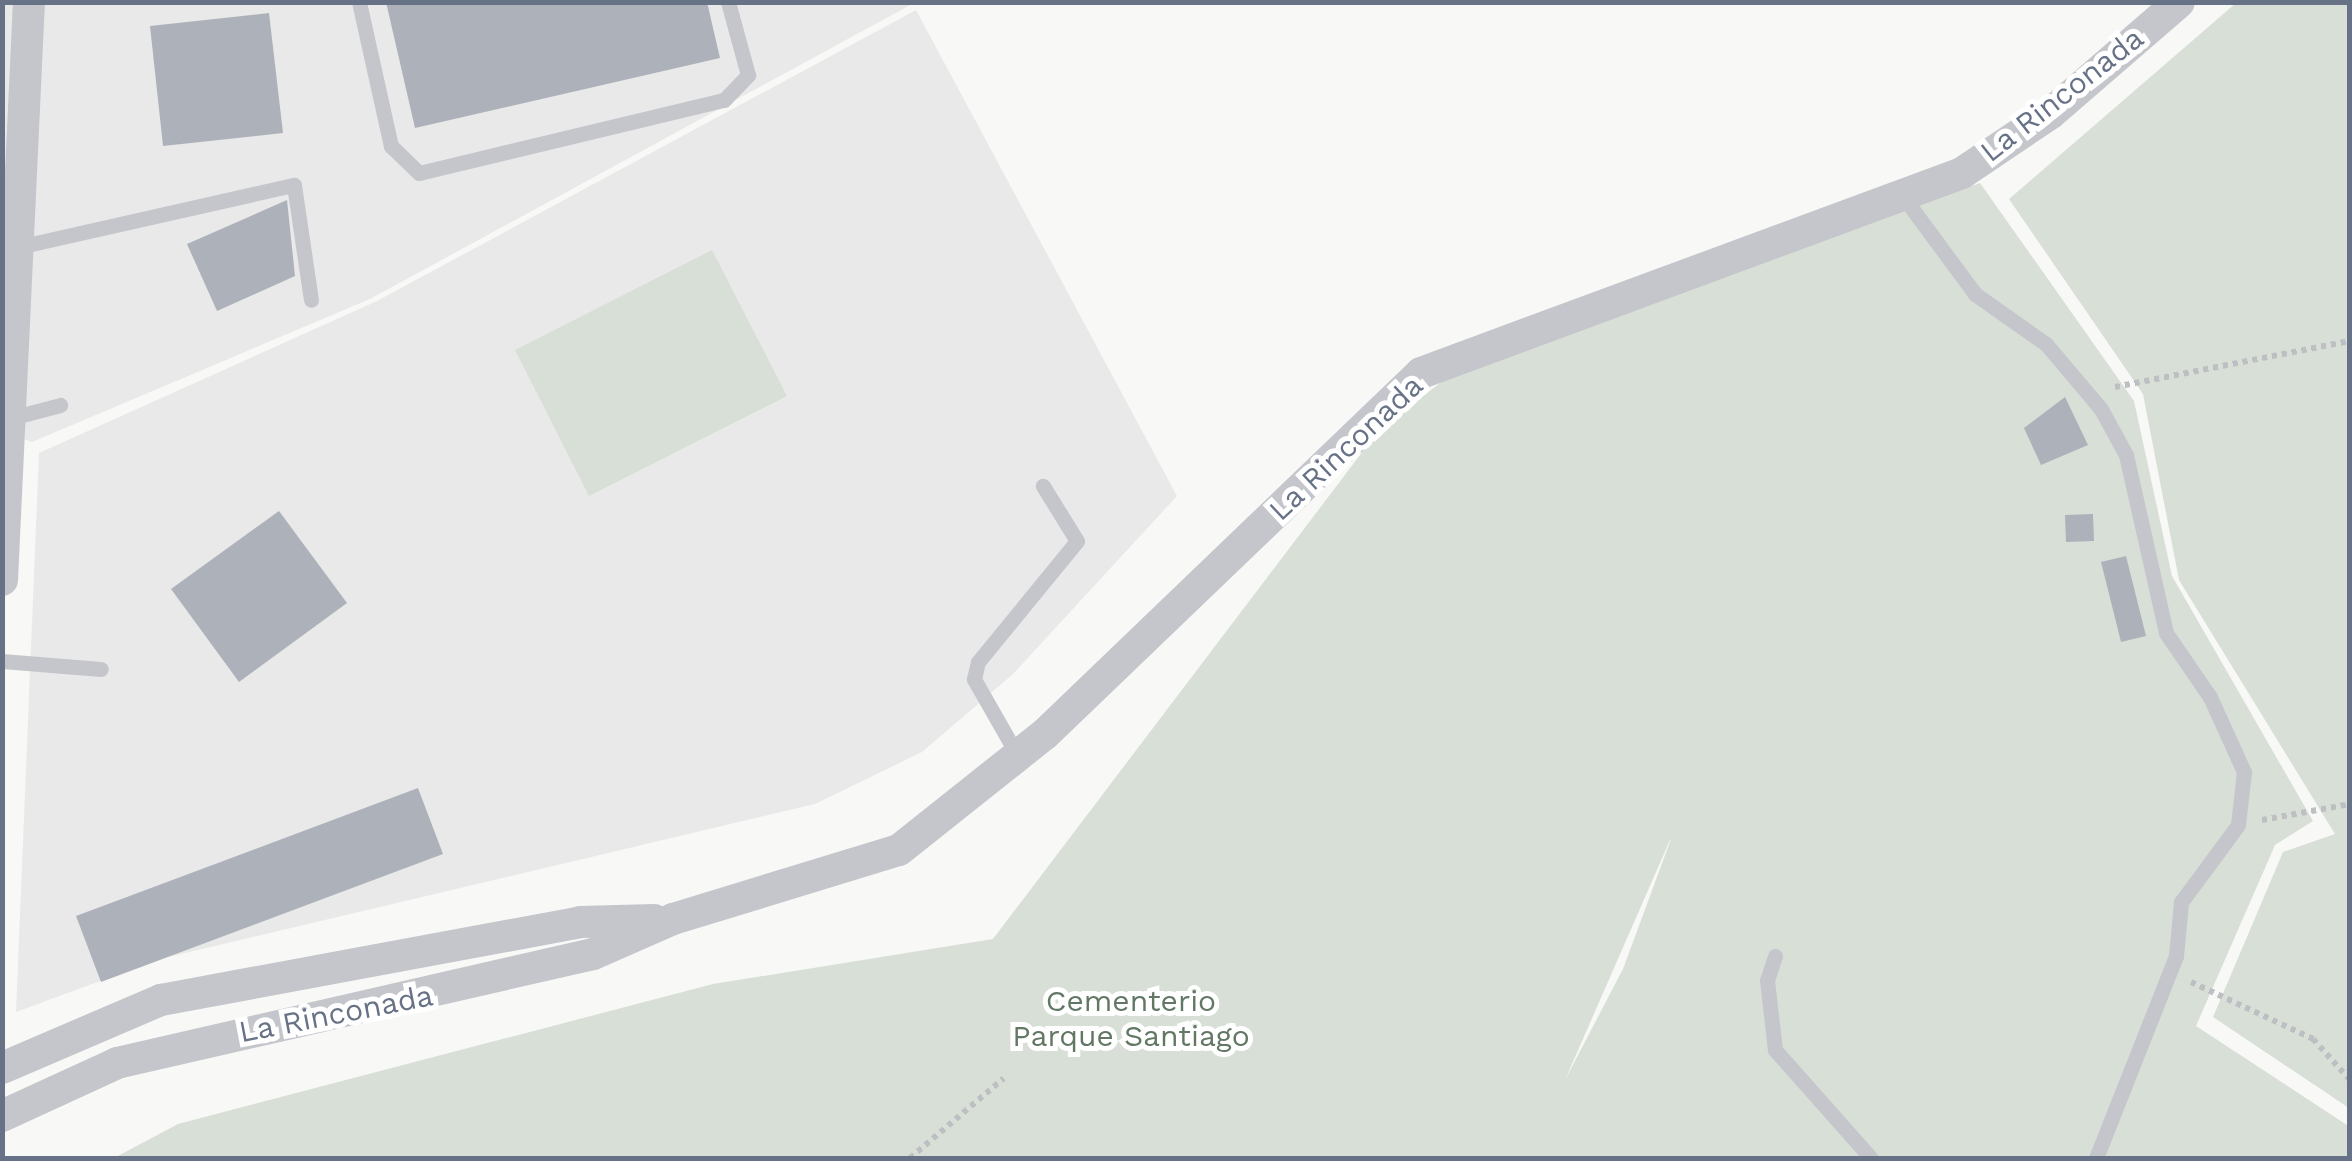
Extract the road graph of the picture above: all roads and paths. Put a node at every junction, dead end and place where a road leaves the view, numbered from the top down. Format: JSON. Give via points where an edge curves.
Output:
{"nodes":[{"id":1,"x":29,"y":2,"type":"edge"},
{"id":2,"x":359,"y":2,"type":"edge"},
{"id":3,"x":728,"y":2,"type":"edge"},
{"id":4,"x":2179,"y":2,"type":"edge"},
{"id":5,"x":1906,"y":199,"type":"junction"},
{"id":6,"x":18,"y":248,"type":"junction"},
{"id":7,"x":310,"y":300,"type":"dead end"},
{"id":8,"x":2350,"y":341,"type":"edge"},
{"id":9,"x":2089,"y":392,"type":"junction"},
{"id":10,"x":60,"y":405,"type":"dead end"},
{"id":11,"x":11,"y":418,"type":"junction"},
{"id":12,"x":5,"y":477,"type":"edge"},
{"id":13,"x":1043,"y":486,"type":"dead end"},
{"id":14,"x":2,"y":580,"type":"edge"},
{"id":15,"x":2,"y":661,"type":"edge"},
{"id":16,"x":101,"y":669,"type":"dead end"},
{"id":17,"x":1019,"y":758,"type":"junction"},
{"id":18,"x":2350,"y":804,"type":"edge"},
{"id":19,"x":2238,"y":825,"type":"junction"},
{"id":20,"x":673,"y":920,"type":"junction"},
{"id":21,"x":1774,"y":956,"type":"dead end"},
{"id":22,"x":2170,"y":971,"type":"junction"},
{"id":23,"x":297,"y":972,"type":"junction"},
{"id":24,"x":308,"y":1022,"type":"junction"},
{"id":25,"x":2,"y":1068,"type":"edge"},
{"id":26,"x":1004,"y":1078,"type":"dead end"},
{"id":27,"x":2350,"y":1080,"type":"edge"},
{"id":28,"x":2,"y":1116,"type":"edge"},
{"id":29,"x":910,"y":1158,"type":"edge"},
{"id":30,"x":1871,"y":1158,"type":"edge"},
{"id":31,"x":2096,"y":1158,"type":"edge"}],
"edges":[{"from":1,"to":6,"type":"street"},
{"from":2,"to":3,"type":"lane","via":[[392,146],[418,173],[724,100],[748,75]]},
{"from":4,"to":5,"type":"street","name":"La Rinconada","via":[[2051,113]]},
{"from":5,"to":9,"type":"lane","via":[[1975,294],[2046,344]]},
{"from":5,"to":17,"type":"street","name":"La Rinconada","via":[[1421,373]]},
{"from":6,"to":7,"type":"lane","via":[[294,185]]},
{"from":6,"to":11,"type":"street"},
{"from":8,"to":9,"type":"path"},
{"from":9,"to":19,"type":"lane","via":[[2126,455],[2166,633],[2210,696],[2244,772]]},
{"from":10,"to":11,"type":"lane"},
{"from":11,"to":12,"type":"street"},
{"from":12,"to":14,"type":"street"},
{"from":13,"to":17,"type":"lane","via":[[1077,540],[978,662],[974,679]]},
{"from":15,"to":16,"type":"lane"},
{"from":17,"to":20,"type":"street","name":"La Rinconada","via":[[899,850]]},
{"from":18,"to":19,"type":"path"},
{"from":19,"to":22,"type":"lane","via":[[2181,902]]},
{"from":20,"to":23,"type":"street","name":"La Rinconada","via":[[580,922]]},
{"from":20,"to":24,"type":"street","name":"La Rinconada","via":[[593,954]]},
{"from":21,"to":30,"type":"lane","via":[[1767,980],[1775,1050]]},
{"from":22,"to":27,"type":"path","via":[[2312,1039]]},
{"from":22,"to":31,"type":"lane"},
{"from":23,"to":24,"type":"street"},
{"from":23,"to":25,"type":"street","name":"La Rinconada","via":[[115,1014]]},
{"from":24,"to":28,"type":"street","name":"La Rinconada","via":[[117,1062]]},
{"from":26,"to":29,"type":"path"}]}
